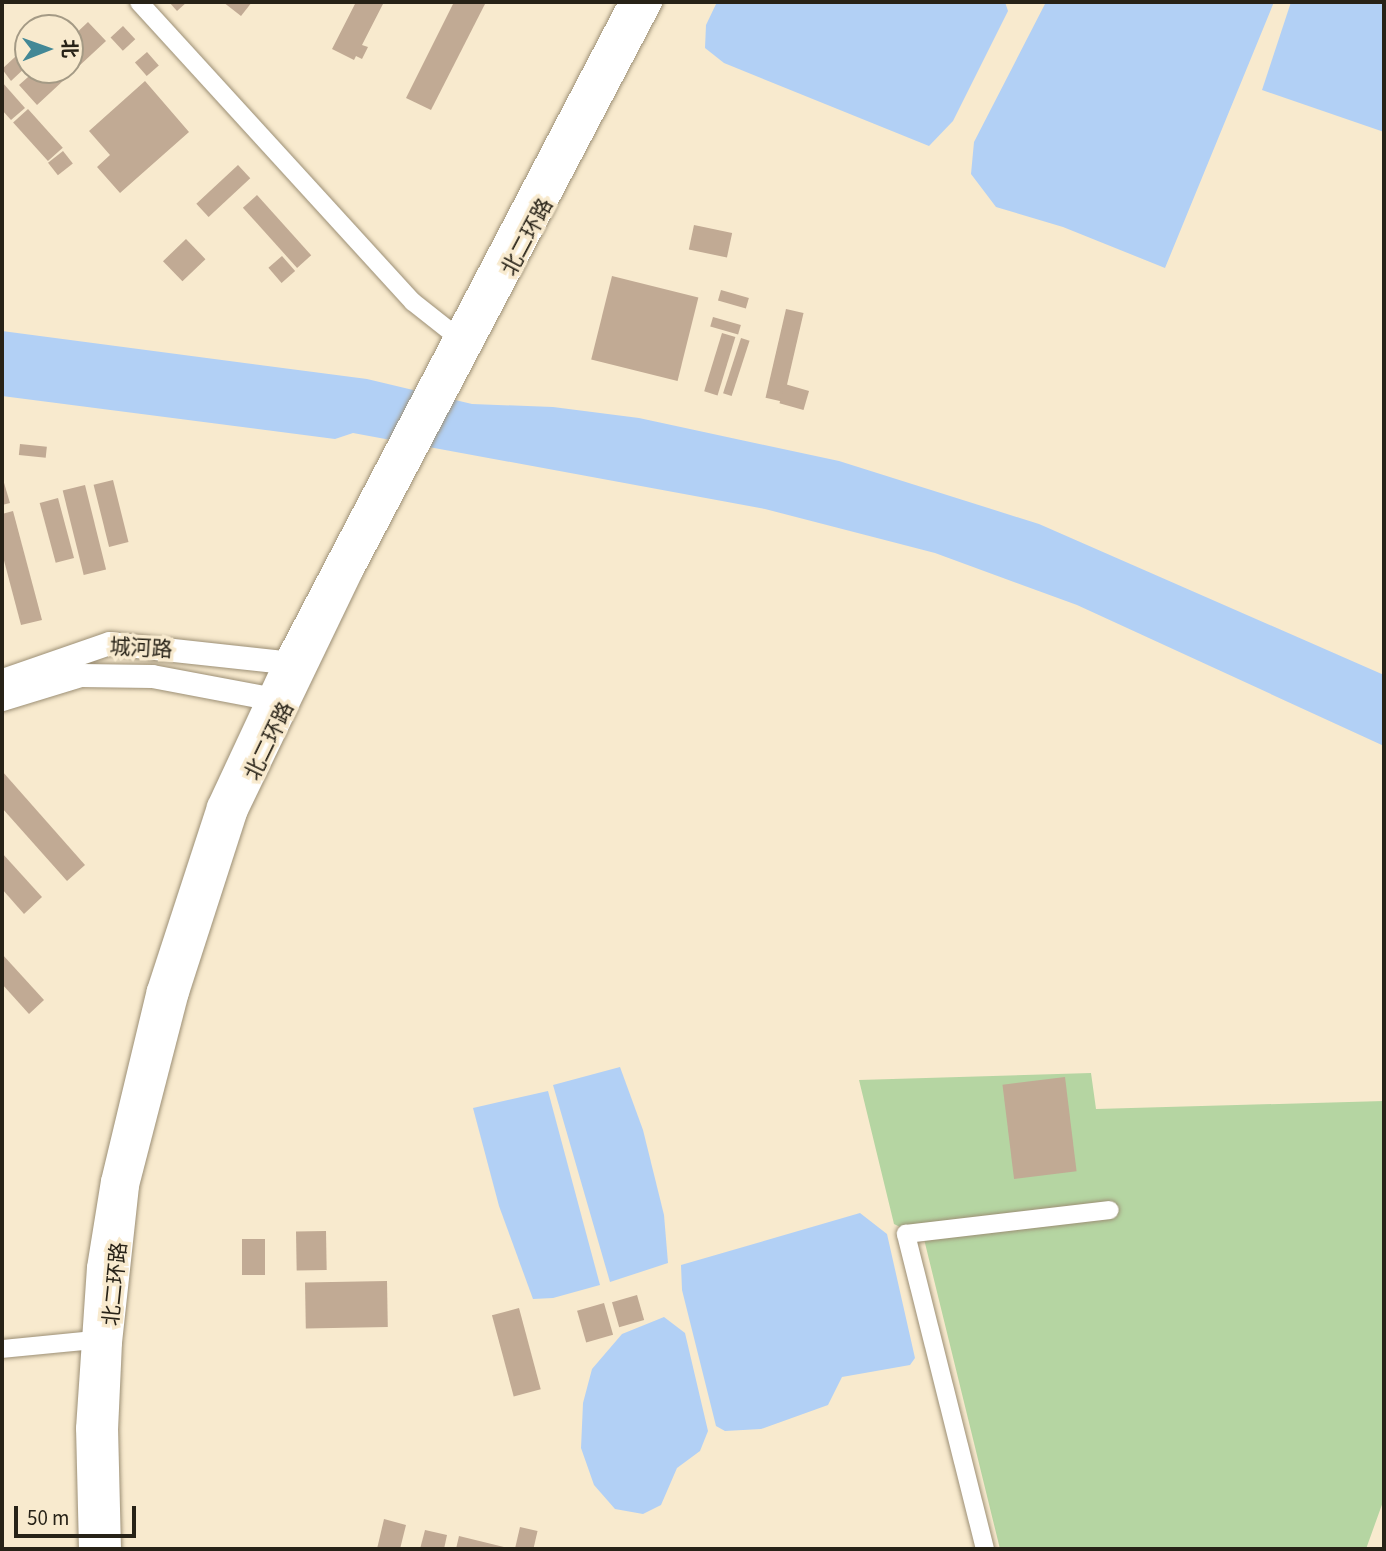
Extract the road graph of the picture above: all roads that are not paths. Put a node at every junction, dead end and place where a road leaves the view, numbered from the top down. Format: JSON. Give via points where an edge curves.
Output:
{"nodes":[{"id":1,"x":139,"y":2,"type":"edge"},
{"id":2,"x":630,"y":2,"type":"edge"},
{"id":3,"x":650,"y":2,"type":"edge"},
{"id":4,"x":456,"y":336,"type":"junction"},
{"id":5,"x":450,"y":365,"type":"junction"},
{"id":6,"x":400,"y":461,"type":"junction"},
{"id":7,"x":285,"y":662,"type":"junction"},
{"id":8,"x":2,"y":680,"type":"edge"},
{"id":9,"x":268,"y":698,"type":"junction"},
{"id":10,"x":2,"y":699,"type":"edge"},
{"id":11,"x":1110,"y":1210,"type":"dead end"},
{"id":12,"x":93,"y":1340,"type":"junction"},
{"id":13,"x":2,"y":1349,"type":"edge"},
{"id":14,"x":90,"y":1549,"type":"edge"},
{"id":15,"x":109,"y":1549,"type":"edge"},
{"id":16,"x":985,"y":1549,"type":"edge"}],
"edges":[{"from":1,"to":4,"type":"street","via":[[413,302]]},
{"from":2,"to":4,"type":"main road","name":"北二环路"},
{"from":3,"to":5,"type":"main road","name":"北二环路"},
{"from":4,"to":5,"type":"main road","name":"北二环路"},
{"from":5,"to":6,"type":"main road","name":"北二环路"},
{"from":6,"to":7,"type":"main road","name":"北二环路"},
{"from":6,"to":15,"type":"main road","name":"北二环路","via":[[235,811],[177,992],[127,1185],[115,1268],[106,1430]]},
{"from":7,"to":8,"type":"main road","name":"城河路","via":[[110,643]]},
{"from":7,"to":9,"type":"main road","name":"北二环路"},
{"from":9,"to":10,"type":"main road","name":"城河路","via":[[152,676],[80,675]]},
{"from":9,"to":12,"type":"main road","name":"北二环路","via":[[218,806],[158,990],[112,1181],[98,1267]]},
{"from":11,"to":16,"type":"street","via":[[906,1234]]},
{"from":12,"to":13,"type":"street"},
{"from":12,"to":14,"type":"main road","name":"北二环路","via":[[87,1428]]}]}
